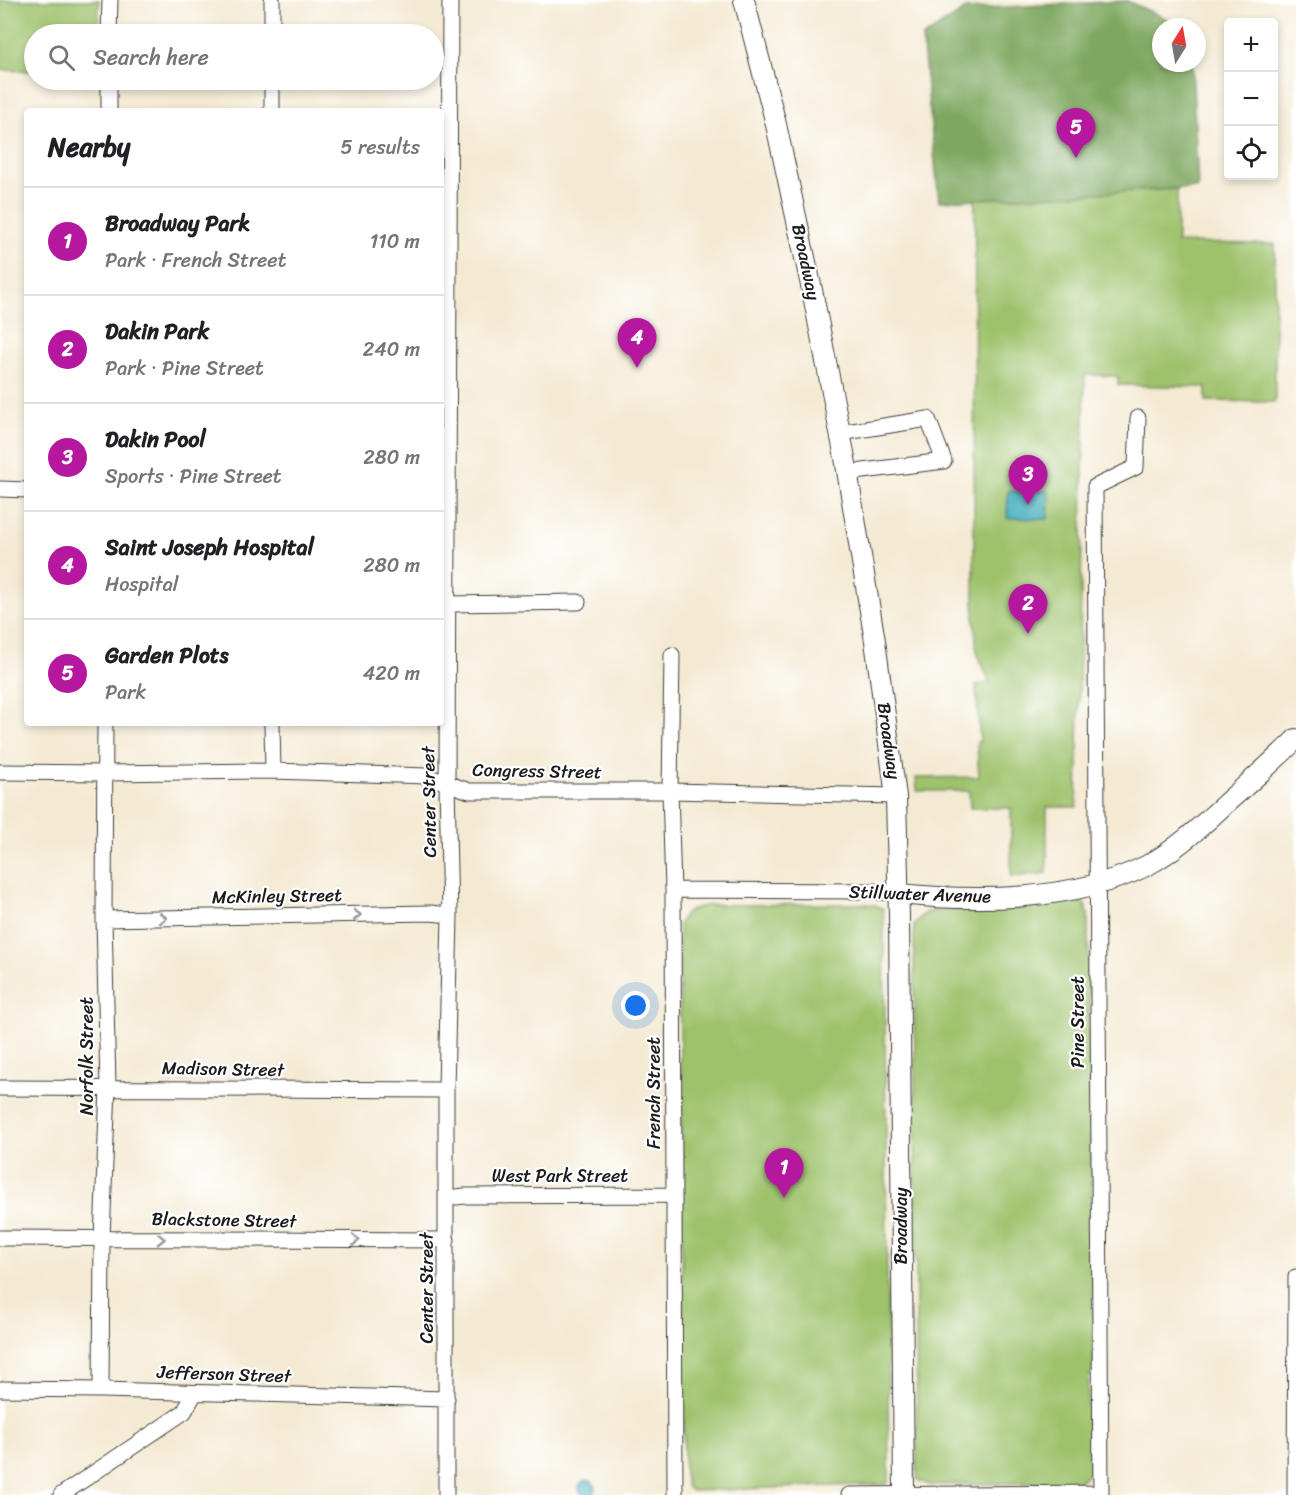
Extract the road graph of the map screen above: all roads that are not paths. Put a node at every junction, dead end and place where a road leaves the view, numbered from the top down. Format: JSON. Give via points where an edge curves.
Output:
{"nodes":[{"id":1,"x":110,"y":0,"type":"edge"},
{"id":2,"x":272,"y":0,"type":"edge"},
{"id":3,"x":450,"y":0,"type":"edge"},
{"id":4,"x":744,"y":0,"type":"edge"},
{"id":5,"x":110,"y":24,"type":"edge"},
{"id":6,"x":272,"y":24,"type":"edge"},
{"id":7,"x":109,"y":90,"type":"edge"},
{"id":8,"x":272,"y":90,"type":"edge"},
{"id":9,"x":109,"y":108,"type":"edge"},
{"id":10,"x":272,"y":108,"type":"edge"},
{"id":11,"x":1138,"y":418,"type":"dead end"},
{"id":12,"x":840,"y":434,"type":"junction"},
{"id":13,"x":847,"y":473,"type":"junction"},
{"id":14,"x":0,"y":489,"type":"edge"},
{"id":15,"x":24,"y":490,"type":"edge"},
{"id":16,"x":445,"y":493,"type":"edge"},
{"id":17,"x":578,"y":602,"type":"dead end"},
{"id":18,"x":448,"y":604,"type":"junction"},
{"id":19,"x":672,"y":655,"type":"dead end"},
{"id":20,"x":105,"y":726,"type":"edge"},
{"id":21,"x":272,"y":726,"type":"edge"},
{"id":22,"x":1296,"y":739,"type":"edge"},
{"id":23,"x":273,"y":771,"type":"junction"},
{"id":24,"x":0,"y":772,"type":"edge"},
{"id":25,"x":105,"y":773,"type":"junction"},
{"id":26,"x":447,"y":784,"type":"junction"},
{"id":27,"x":670,"y":791,"type":"junction"},
{"id":28,"x":896,"y":796,"type":"junction"},
{"id":29,"x":1096,"y":884,"type":"junction"},
{"id":30,"x":673,"y":890,"type":"junction"},
{"id":31,"x":899,"y":894,"type":"junction"},
{"id":32,"x":450,"y":915,"type":"junction"},
{"id":33,"x":104,"y":919,"type":"junction"},
{"id":34,"x":108,"y":1087,"type":"junction"},
{"id":35,"x":0,"y":1088,"type":"edge"},
{"id":36,"x":446,"y":1090,"type":"junction"},
{"id":37,"x":673,"y":1196,"type":"junction"},
{"id":38,"x":447,"y":1198,"type":"junction"},
{"id":39,"x":102,"y":1238,"type":"junction"},
{"id":40,"x":0,"y":1239,"type":"edge"},
{"id":41,"x":447,"y":1240,"type":"junction"},
{"id":42,"x":1296,"y":1277,"type":"edge"},
{"id":43,"x":0,"y":1389,"type":"edge"},
{"id":44,"x":101,"y":1390,"type":"junction"},
{"id":45,"x":195,"y":1393,"type":"junction"},
{"id":46,"x":447,"y":1399,"type":"junction"},
{"id":47,"x":904,"y":1494,"type":"edge"},
{"id":48,"x":1101,"y":1494,"type":"edge"},
{"id":49,"x":61,"y":1495,"type":"edge"},
{"id":50,"x":446,"y":1495,"type":"edge"},
{"id":51,"x":675,"y":1495,"type":"edge"},
{"id":52,"x":849,"y":1495,"type":"edge"},
{"id":53,"x":1295,"y":1495,"type":"edge"}],
"edges":[{"from":1,"to":5,"type":"street"},
{"from":2,"to":6,"type":"street"},
{"from":3,"to":16,"type":"street","name":"Center Street"},
{"from":4,"to":12,"type":"main road","name":"Broadway","via":[[775,120]]},
{"from":7,"to":9,"type":"street"},
{"from":8,"to":10,"type":"street"},
{"from":11,"to":29,"type":"street","name":"Pine Street","via":[[1136,467],[1095,487]]},
{"from":12,"to":13,"type":"main road","name":"Broadway"},
{"from":12,"to":13,"type":"street","via":[[928,419],[944,461]]},
{"from":13,"to":28,"type":"main road","name":"Broadway"},
{"from":14,"to":15,"type":"street"},
{"from":16,"to":18,"type":"street","name":"Center Street"},
{"from":17,"to":18,"type":"street"},
{"from":18,"to":26,"type":"street","name":"Center Street"},
{"from":19,"to":27,"type":"street","name":"French Street"},
{"from":20,"to":25,"type":"street","name":"Norfolk Street"},
{"from":21,"to":23,"type":"street"},
{"from":22,"to":29,"type":"main road","name":"Stillwater Avenue","via":[[1171,850],[1146,865]]},
{"from":23,"to":25,"type":"street","name":"Congress Street"},
{"from":23,"to":26,"type":"street","name":"Congress Street","via":[[427,776]]},
{"from":24,"to":25,"type":"street","name":"Congress Street"},
{"from":25,"to":33,"type":"street","name":"Norfolk Street"},
{"from":26,"to":27,"type":"street","name":"Congress Street","via":[[470,791]]},
{"from":26,"to":32,"type":"street","name":"Center Street"},
{"from":27,"to":28,"type":"street","name":"Congress Street"},
{"from":27,"to":30,"type":"street","name":"French Street"},
{"from":28,"to":31,"type":"main road","name":"Broadway"},
{"from":29,"to":31,"type":"main road","name":"Stillwater Avenue","via":[[1041,895],[937,898]]},
{"from":29,"to":48,"type":"street","name":"Pine Street"},
{"from":30,"to":31,"type":"street","name":"Stillwater Avenue"},
{"from":30,"to":37,"type":"street","name":"French Street"},
{"from":31,"to":47,"type":"main road","name":"Broadway"},
{"from":33,"to":32,"type":"street","name":"McKinley Street","one_way":true},
{"from":32,"to":36,"type":"street","name":"Center Street"},
{"from":33,"to":34,"type":"street","name":"Norfolk Street"},
{"from":34,"to":35,"type":"street","name":"Madison Street"},
{"from":34,"to":36,"type":"street","name":"Madison Street"},
{"from":34,"to":39,"type":"street","name":"Norfolk Street"},
{"from":36,"to":38,"type":"street","name":"Center Street"},
{"from":37,"to":38,"type":"street","name":"West Park Street"},
{"from":37,"to":51,"type":"street","name":"French Street"},
{"from":38,"to":41,"type":"street","name":"Center Street"},
{"from":39,"to":40,"type":"street","name":"Blackstone Street"},
{"from":39,"to":41,"type":"street","name":"Blackstone Street","one_way":true},
{"from":39,"to":44,"type":"street","name":"Norfolk Street"},
{"from":41,"to":46,"type":"street","name":"Center Street"},
{"from":42,"to":53,"type":"street"},
{"from":43,"to":44,"type":"street","name":"Jefferson Street"},
{"from":44,"to":45,"type":"street","name":"Jefferson Street"},
{"from":45,"to":46,"type":"street","name":"Jefferson Street"},
{"from":45,"to":49,"type":"street","via":[[184,1412]]},
{"from":46,"to":50,"type":"street","name":"Center Street"},
{"from":47,"to":48,"type":"street"},
{"from":47,"to":52,"type":"street"}]}
